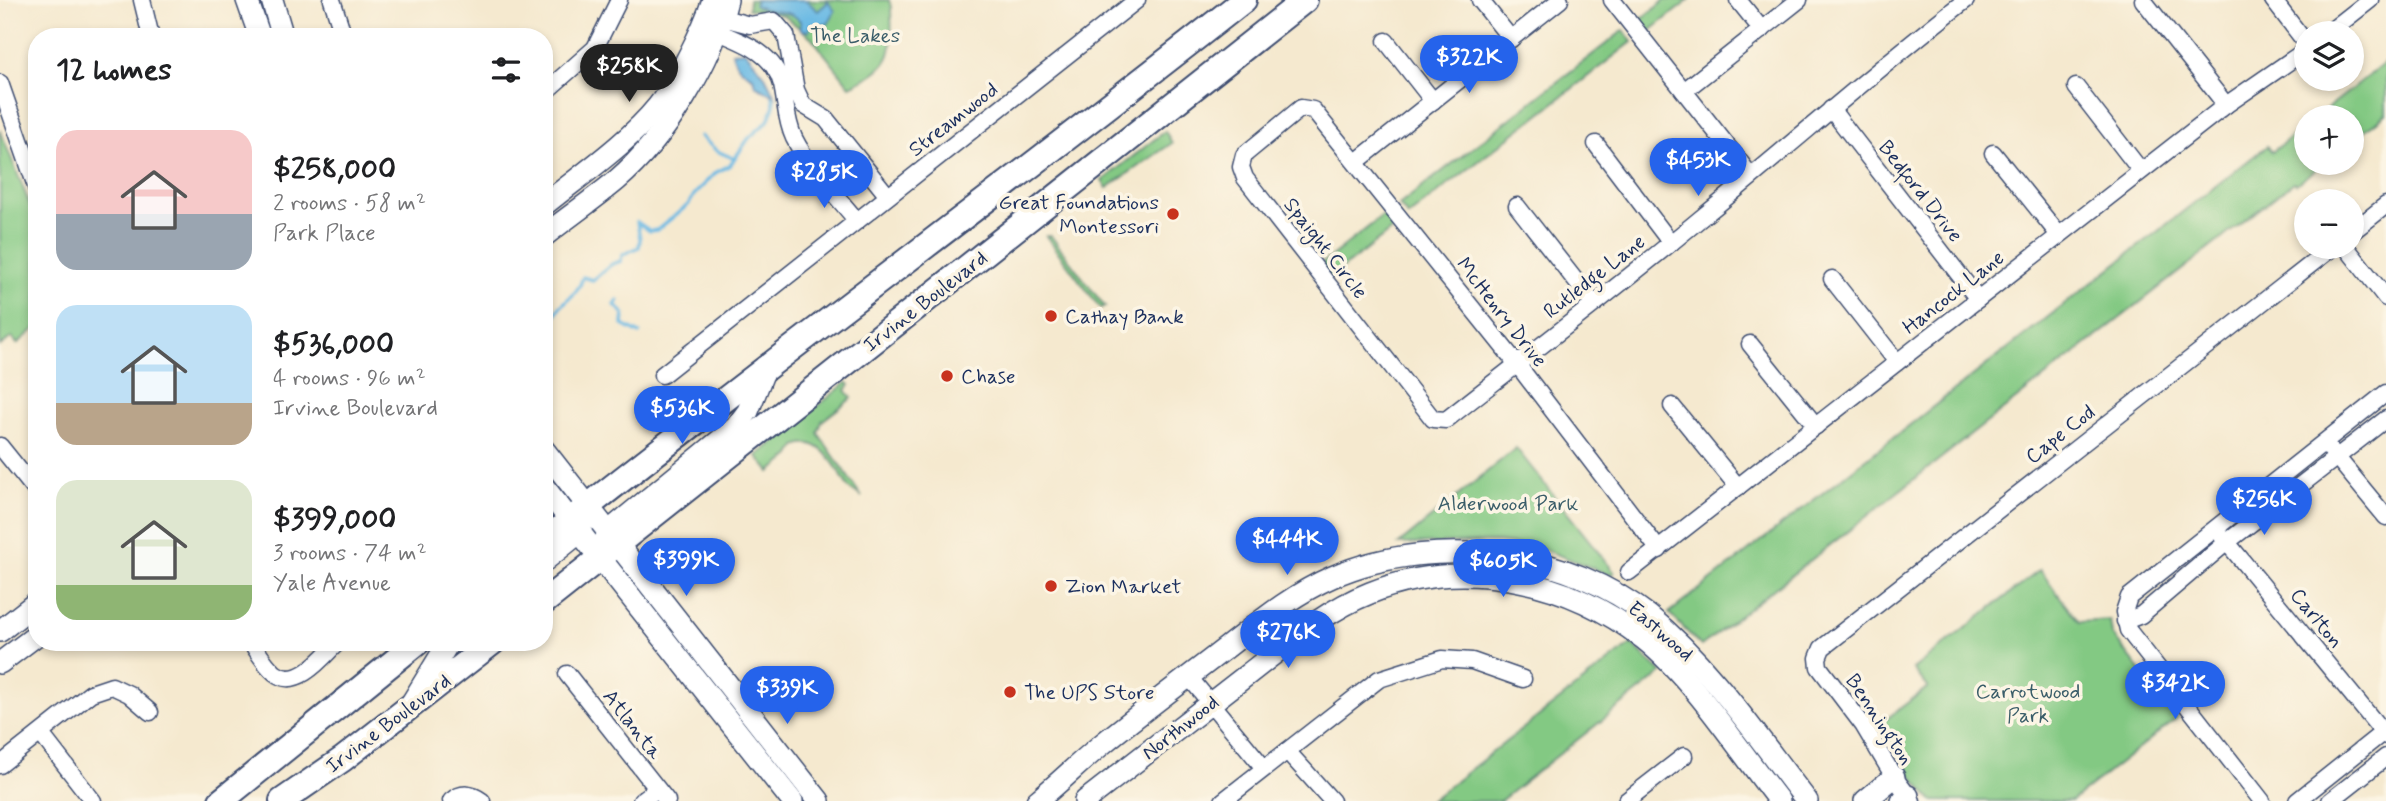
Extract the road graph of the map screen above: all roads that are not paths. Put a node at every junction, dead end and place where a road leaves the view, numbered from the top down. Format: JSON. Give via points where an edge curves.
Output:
{"nodes":[{"id":1,"x":142,"y":0,"type":"edge"},
{"id":2,"x":247,"y":0,"type":"edge"},
{"id":3,"x":271,"y":0,"type":"edge"},
{"id":4,"x":332,"y":0,"type":"edge"},
{"id":5,"x":619,"y":0,"type":"edge"},
{"id":6,"x":1137,"y":0,"type":"edge"},
{"id":7,"x":1244,"y":0,"type":"edge"},
{"id":8,"x":1305,"y":0,"type":"edge"},
{"id":9,"x":1480,"y":0,"type":"edge"},
{"id":10,"x":1560,"y":0,"type":"edge"},
{"id":11,"x":1612,"y":0,"type":"edge"},
{"id":12,"x":1738,"y":0,"type":"edge"},
{"id":13,"x":1799,"y":0,"type":"edge"},
{"id":14,"x":1966,"y":0,"type":"edge"},
{"id":15,"x":2143,"y":0,"type":"edge"},
{"id":16,"x":2273,"y":0,"type":"edge"},
{"id":17,"x":2370,"y":0,"type":"edge"},
{"id":18,"x":720,"y":12,"type":"edge"},
{"id":19,"x":2343,"y":21,"type":"edge"},
{"id":20,"x":2294,"y":27,"type":"edge"},
{"id":21,"x":149,"y":28,"type":"edge"},
{"id":22,"x":257,"y":28,"type":"edge"},
{"id":23,"x":280,"y":28,"type":"edge"},
{"id":24,"x":341,"y":28,"type":"edge"},
{"id":25,"x":1762,"y":30,"type":"junction"},
{"id":26,"x":1511,"y":38,"type":"junction"},
{"id":27,"x":1386,"y":41,"type":"dead end"},
{"id":28,"x":2294,"y":58,"type":"edge"},
{"id":29,"x":0,"y":83,"type":"edge"},
{"id":30,"x":553,"y":85,"type":"edge"},
{"id":31,"x":2076,"y":88,"type":"dead end"},
{"id":32,"x":1684,"y":91,"type":"junction"},
{"id":33,"x":1433,"y":101,"type":"junction"},
{"id":34,"x":2226,"y":105,"type":"junction"},
{"id":35,"x":1305,"y":107,"type":"joint"},
{"id":36,"x":1831,"y":109,"type":"junction"},
{"id":37,"x":1596,"y":144,"type":"dead end"},
{"id":38,"x":1993,"y":153,"type":"dead end"},
{"id":39,"x":1356,"y":162,"type":"junction"},
{"id":40,"x":28,"y":163,"type":"edge"},
{"id":41,"x":2141,"y":171,"type":"junction"},
{"id":42,"x":1751,"y":176,"type":"junction"},
{"id":43,"x":888,"y":196,"type":"junction"},
{"id":44,"x":553,"y":198,"type":"edge"},
{"id":45,"x":2386,"y":205,"type":"edge"},
{"id":46,"x":1517,"y":206,"type":"dead end"},
{"id":47,"x":857,"y":221,"type":"junction"},
{"id":48,"x":2364,"y":222,"type":"edge"},
{"id":49,"x":553,"y":229,"type":"edge"},
{"id":50,"x":2059,"y":235,"type":"junction"},
{"id":51,"x":1671,"y":243,"type":"junction"},
{"id":52,"x":2318,"y":259,"type":"edge"},
{"id":53,"x":2355,"y":259,"type":"edge"},
{"id":54,"x":1832,"y":279,"type":"dead end"},
{"id":55,"x":2386,"y":298,"type":"edge"},
{"id":56,"x":1978,"y":299,"type":"junction"},
{"id":57,"x":1593,"y":303,"type":"junction"},
{"id":58,"x":1750,"y":344,"type":"dead end"},
{"id":59,"x":1897,"y":362,"type":"junction"},
{"id":60,"x":1517,"y":364,"type":"junction"},
{"id":61,"x":766,"y":366,"type":"junction"},
{"id":62,"x":662,"y":375,"type":"dead end"},
{"id":63,"x":2386,"y":393,"type":"edge"},
{"id":64,"x":1672,"y":406,"type":"dead end"},
{"id":65,"x":2386,"y":419,"type":"edge"},
{"id":66,"x":1440,"y":421,"type":"joint"},
{"id":67,"x":1816,"y":426,"type":"junction"},
{"id":68,"x":2325,"y":442,"type":"junction"},
{"id":69,"x":0,"y":446,"type":"edge"},
{"id":70,"x":2337,"y":457,"type":"junction"},
{"id":71,"x":553,"y":468,"type":"edge"},
{"id":72,"x":28,"y":481,"type":"edge"},
{"id":73,"x":1738,"y":487,"type":"junction"},
{"id":74,"x":553,"y":495,"type":"edge"},
{"id":75,"x":2386,"y":517,"type":"edge"},
{"id":76,"x":579,"y":519,"type":"junction"},
{"id":77,"x":2215,"y":528,"type":"junction"},
{"id":78,"x":553,"y":535,"type":"edge"},
{"id":79,"x":2227,"y":542,"type":"junction"},
{"id":80,"x":609,"y":544,"type":"junction"},
{"id":81,"x":553,"y":550,"type":"edge"},
{"id":82,"x":1659,"y":550,"type":"junction"},
{"id":83,"x":1629,"y":572,"type":"dead end"},
{"id":84,"x":1333,"y":576,"type":"joint"},
{"id":85,"x":553,"y":593,"type":"edge"},
{"id":86,"x":1346,"y":605,"type":"joint"},
{"id":87,"x":28,"y":609,"type":"edge"},
{"id":88,"x":2125,"y":621,"type":"junction"},
{"id":89,"x":0,"y":631,"type":"edge"},
{"id":90,"x":28,"y":642,"type":"edge"},
{"id":91,"x":258,"y":651,"type":"edge"},
{"id":92,"x":328,"y":651,"type":"edge"},
{"id":93,"x":407,"y":651,"type":"edge"},
{"id":94,"x":443,"y":651,"type":"edge"},
{"id":95,"x":482,"y":651,"type":"edge"},
{"id":96,"x":1818,"y":658,"type":"joint"},
{"id":97,"x":0,"y":663,"type":"edge"},
{"id":98,"x":567,"y":674,"type":"dead end"},
{"id":99,"x":1189,"y":677,"type":"junction"},
{"id":100,"x":1523,"y":679,"type":"dead end"},
{"id":101,"x":1210,"y":704,"type":"junction"},
{"id":102,"x":408,"y":709,"type":"junction"},
{"id":103,"x":150,"y":712,"type":"dead end"},
{"id":104,"x":2385,"y":733,"type":"edge"},
{"id":105,"x":41,"y":734,"type":"junction"},
{"id":106,"x":1287,"y":751,"type":"junction"},
{"id":107,"x":1684,"y":756,"type":"dead end"},
{"id":108,"x":2386,"y":757,"type":"edge"},
{"id":109,"x":0,"y":765,"type":"edge"},
{"id":110,"x":1264,"y":768,"type":"junction"},
{"id":111,"x":1894,"y":777,"type":"junction"},
{"id":112,"x":662,"y":795,"type":"edge"},
{"id":113,"x":1908,"y":799,"type":"edge"},
{"id":114,"x":93,"y":801,"type":"edge"},
{"id":115,"x":221,"y":801,"type":"edge"},
{"id":116,"x":282,"y":801,"type":"edge"},
{"id":117,"x":451,"y":801,"type":"edge"},
{"id":118,"x":482,"y":801,"type":"edge"},
{"id":119,"x":641,"y":801,"type":"edge"},
{"id":120,"x":792,"y":801,"type":"edge"},
{"id":121,"x":819,"y":801,"type":"edge"},
{"id":122,"x":1037,"y":801,"type":"edge"},
{"id":123,"x":1084,"y":801,"type":"edge"},
{"id":124,"x":1223,"y":801,"type":"edge"},
{"id":125,"x":1332,"y":801,"type":"edge"},
{"id":126,"x":1626,"y":801,"type":"edge"},
{"id":127,"x":1779,"y":801,"type":"edge"},
{"id":128,"x":1807,"y":801,"type":"edge"},
{"id":129,"x":1865,"y":801,"type":"edge"},
{"id":130,"x":2262,"y":801,"type":"edge"},
{"id":131,"x":2297,"y":801,"type":"edge"},
{"id":132,"x":2330,"y":801,"type":"edge"}],
"edges":[{"from":1,"to":21,"type":"street"},
{"from":2,"to":22,"type":"street"},
{"from":3,"to":23,"type":"street"},
{"from":4,"to":24,"type":"street"},
{"from":5,"to":30,"type":"street","via":[[595,48]]},
{"from":6,"to":43,"type":"street","name":"Streamwood"},
{"from":7,"to":61,"type":"main road","name":"Irvine Boulevard","via":[[933,243]]},
{"from":8,"to":80,"type":"main road","name":"Irvine Boulevard"},
{"from":9,"to":26,"type":"street"},
{"from":10,"to":26,"type":"street"},
{"from":11,"to":32,"type":"street"},
{"from":12,"to":25,"type":"street"},
{"from":13,"to":25,"type":"street"},
{"from":14,"to":36,"type":"street","name":"Rutledge Lane"},
{"from":15,"to":34,"type":"street"},
{"from":16,"to":20,"type":"street"},
{"from":17,"to":19,"type":"street"},
{"from":18,"to":43,"type":"street","via":[[750,25],[774,20],[786,35],[803,105],[826,119]]},
{"from":18,"to":44,"type":"street","via":[[698,37],[659,105]]},
{"from":18,"to":47,"type":"street","via":[[748,44],[769,59],[782,83],[786,111],[800,149]]},
{"from":18,"to":49,"type":"street","via":[[699,74],[658,134],[619,179]]},
{"from":25,"to":32,"type":"street"},
{"from":26,"to":33,"type":"street"},
{"from":27,"to":33,"type":"street"},
{"from":28,"to":34,"type":"street","name":"Hancock Lane"},
{"from":29,"to":40,"type":"street"},
{"from":31,"to":41,"type":"street"},
{"from":32,"to":42,"type":"street"},
{"from":33,"to":39,"type":"street"},
{"from":34,"to":41,"type":"street","name":"Hancock Lane"},
{"from":35,"to":39,"type":"street","name":"McHenry Drive","via":[[1314,110]]},
{"from":35,"to":66,"type":"street","name":"Spaight Circle","via":[[1248,150],[1242,161],[1245,178],[1433,419]]},
{"from":36,"to":42,"type":"street","name":"Rutledge Lane"},
{"from":36,"to":56,"type":"street","name":"Bedford Drive"},
{"from":37,"to":51,"type":"street"},
{"from":38,"to":50,"type":"street"},
{"from":39,"to":60,"type":"street","name":"McHenry Drive"},
{"from":41,"to":50,"type":"street","name":"Hancock Lane"},
{"from":42,"to":51,"type":"street","name":"Rutledge Lane"},
{"from":43,"to":47,"type":"street","name":"Streamwood"},
{"from":45,"to":48,"type":"street"},
{"from":46,"to":57,"type":"street"},
{"from":47,"to":62,"type":"street","name":"Streamwood"},
{"from":50,"to":56,"type":"street","name":"Hancock Lane"},
{"from":51,"to":57,"type":"street","name":"Rutledge Lane"},
{"from":52,"to":96,"type":"street","name":"Cape Cod","via":[[1831,641]]},
{"from":53,"to":55,"type":"street"},
{"from":54,"to":59,"type":"street"},
{"from":56,"to":59,"type":"street","name":"Hancock Lane"},
{"from":57,"to":60,"type":"street","name":"Rutledge Lane"},
{"from":58,"to":67,"type":"street"},
{"from":59,"to":67,"type":"street","name":"Hancock Lane"},
{"from":60,"to":66,"type":"street","name":"Rutledge Lane"},
{"from":60,"to":82,"type":"street","name":"McHenry Drive"},
{"from":61,"to":76,"type":"main road","name":"Irvine Boulevard"},
{"from":61,"to":80,"type":"street","via":[[748,411],[736,427]]},
{"from":63,"to":68,"type":"street"},
{"from":64,"to":73,"type":"street"},
{"from":65,"to":70,"type":"street"},
{"from":67,"to":73,"type":"street","name":"Hancock Lane"},
{"from":68,"to":70,"type":"street"},
{"from":68,"to":77,"type":"street"},
{"from":69,"to":72,"type":"street"},
{"from":70,"to":75,"type":"street"},
{"from":70,"to":79,"type":"street"},
{"from":71,"to":76,"type":"street"},
{"from":73,"to":82,"type":"street","name":"Hancock Lane"},
{"from":74,"to":76,"type":"street"},
{"from":76,"to":78,"type":"main road","name":"Irvine Boulevard"},
{"from":76,"to":80,"type":"street"},
{"from":76,"to":81,"type":"street"},
{"from":77,"to":79,"type":"street","name":"Carlton"},
{"from":77,"to":88,"type":"street","via":[[2129,597]]},
{"from":79,"to":88,"type":"street","via":[[2141,615]]},
{"from":79,"to":104,"type":"street","name":"Carlton"},
{"from":80,"to":85,"type":"main road","name":"Irvine Boulevard"},
{"from":80,"to":120,"type":"street"},
{"from":80,"to":121,"type":"street"},
{"from":82,"to":83,"type":"street","name":"Hancock Lane"},
{"from":84,"to":99,"type":"street","name":"Northwood","via":[[1297,596]]},
{"from":84,"to":128,"type":"street","name":"Eastwood","via":[[1396,558],[1440,553],[1528,560],[1599,585],[1649,616],[1698,664]]},
{"from":86,"to":101,"type":"street","name":"Northwood","via":[[1308,628]]},
{"from":86,"to":127,"type":"street","name":"Eastwood","via":[[1398,584],[1485,576],[1522,581],[1591,604],[1644,639],[1670,664]]},
{"from":87,"to":89,"type":"street"},
{"from":88,"to":130,"type":"street"},
{"from":90,"to":97,"type":"street"},
{"from":91,"to":92,"type":"street","via":[[275,674],[290,678],[303,674]]},
{"from":93,"to":115,"type":"main road","name":"Irvine Boulevard"},
{"from":94,"to":102,"type":"street"},
{"from":95,"to":102,"type":"main road","name":"Irvine Boulevard"},
{"from":96,"to":111,"type":"street","name":"Bennington","via":[[1825,677],[1871,736]]},
{"from":98,"to":112,"type":"street","name":"Atlanta"},
{"from":99,"to":101,"type":"street"},
{"from":99,"to":122,"type":"street","name":"Northwood"},
{"from":100,"to":106,"type":"street","via":[[1472,661],[1442,659],[1411,667],[1379,680]]},
{"from":101,"to":110,"type":"street"},
{"from":101,"to":123,"type":"street","name":"Northwood"},
{"from":102,"to":116,"type":"main road","name":"Irvine Boulevard"},
{"from":103,"to":105,"type":"street","via":[[112,686],[91,693]]},
{"from":104,"to":131,"type":"street"},
{"from":105,"to":109,"type":"street"},
{"from":105,"to":114,"type":"street"},
{"from":106,"to":110,"type":"street"},
{"from":106,"to":125,"type":"street"},
{"from":107,"to":126,"type":"street"},
{"from":108,"to":132,"type":"street"},
{"from":110,"to":124,"type":"street"},
{"from":111,"to":113,"type":"street","name":"Bennington"},
{"from":111,"to":129,"type":"street"},
{"from":112,"to":119,"type":"street"},
{"from":117,"to":118,"type":"street","via":[[458,795],[474,794]]}]}
